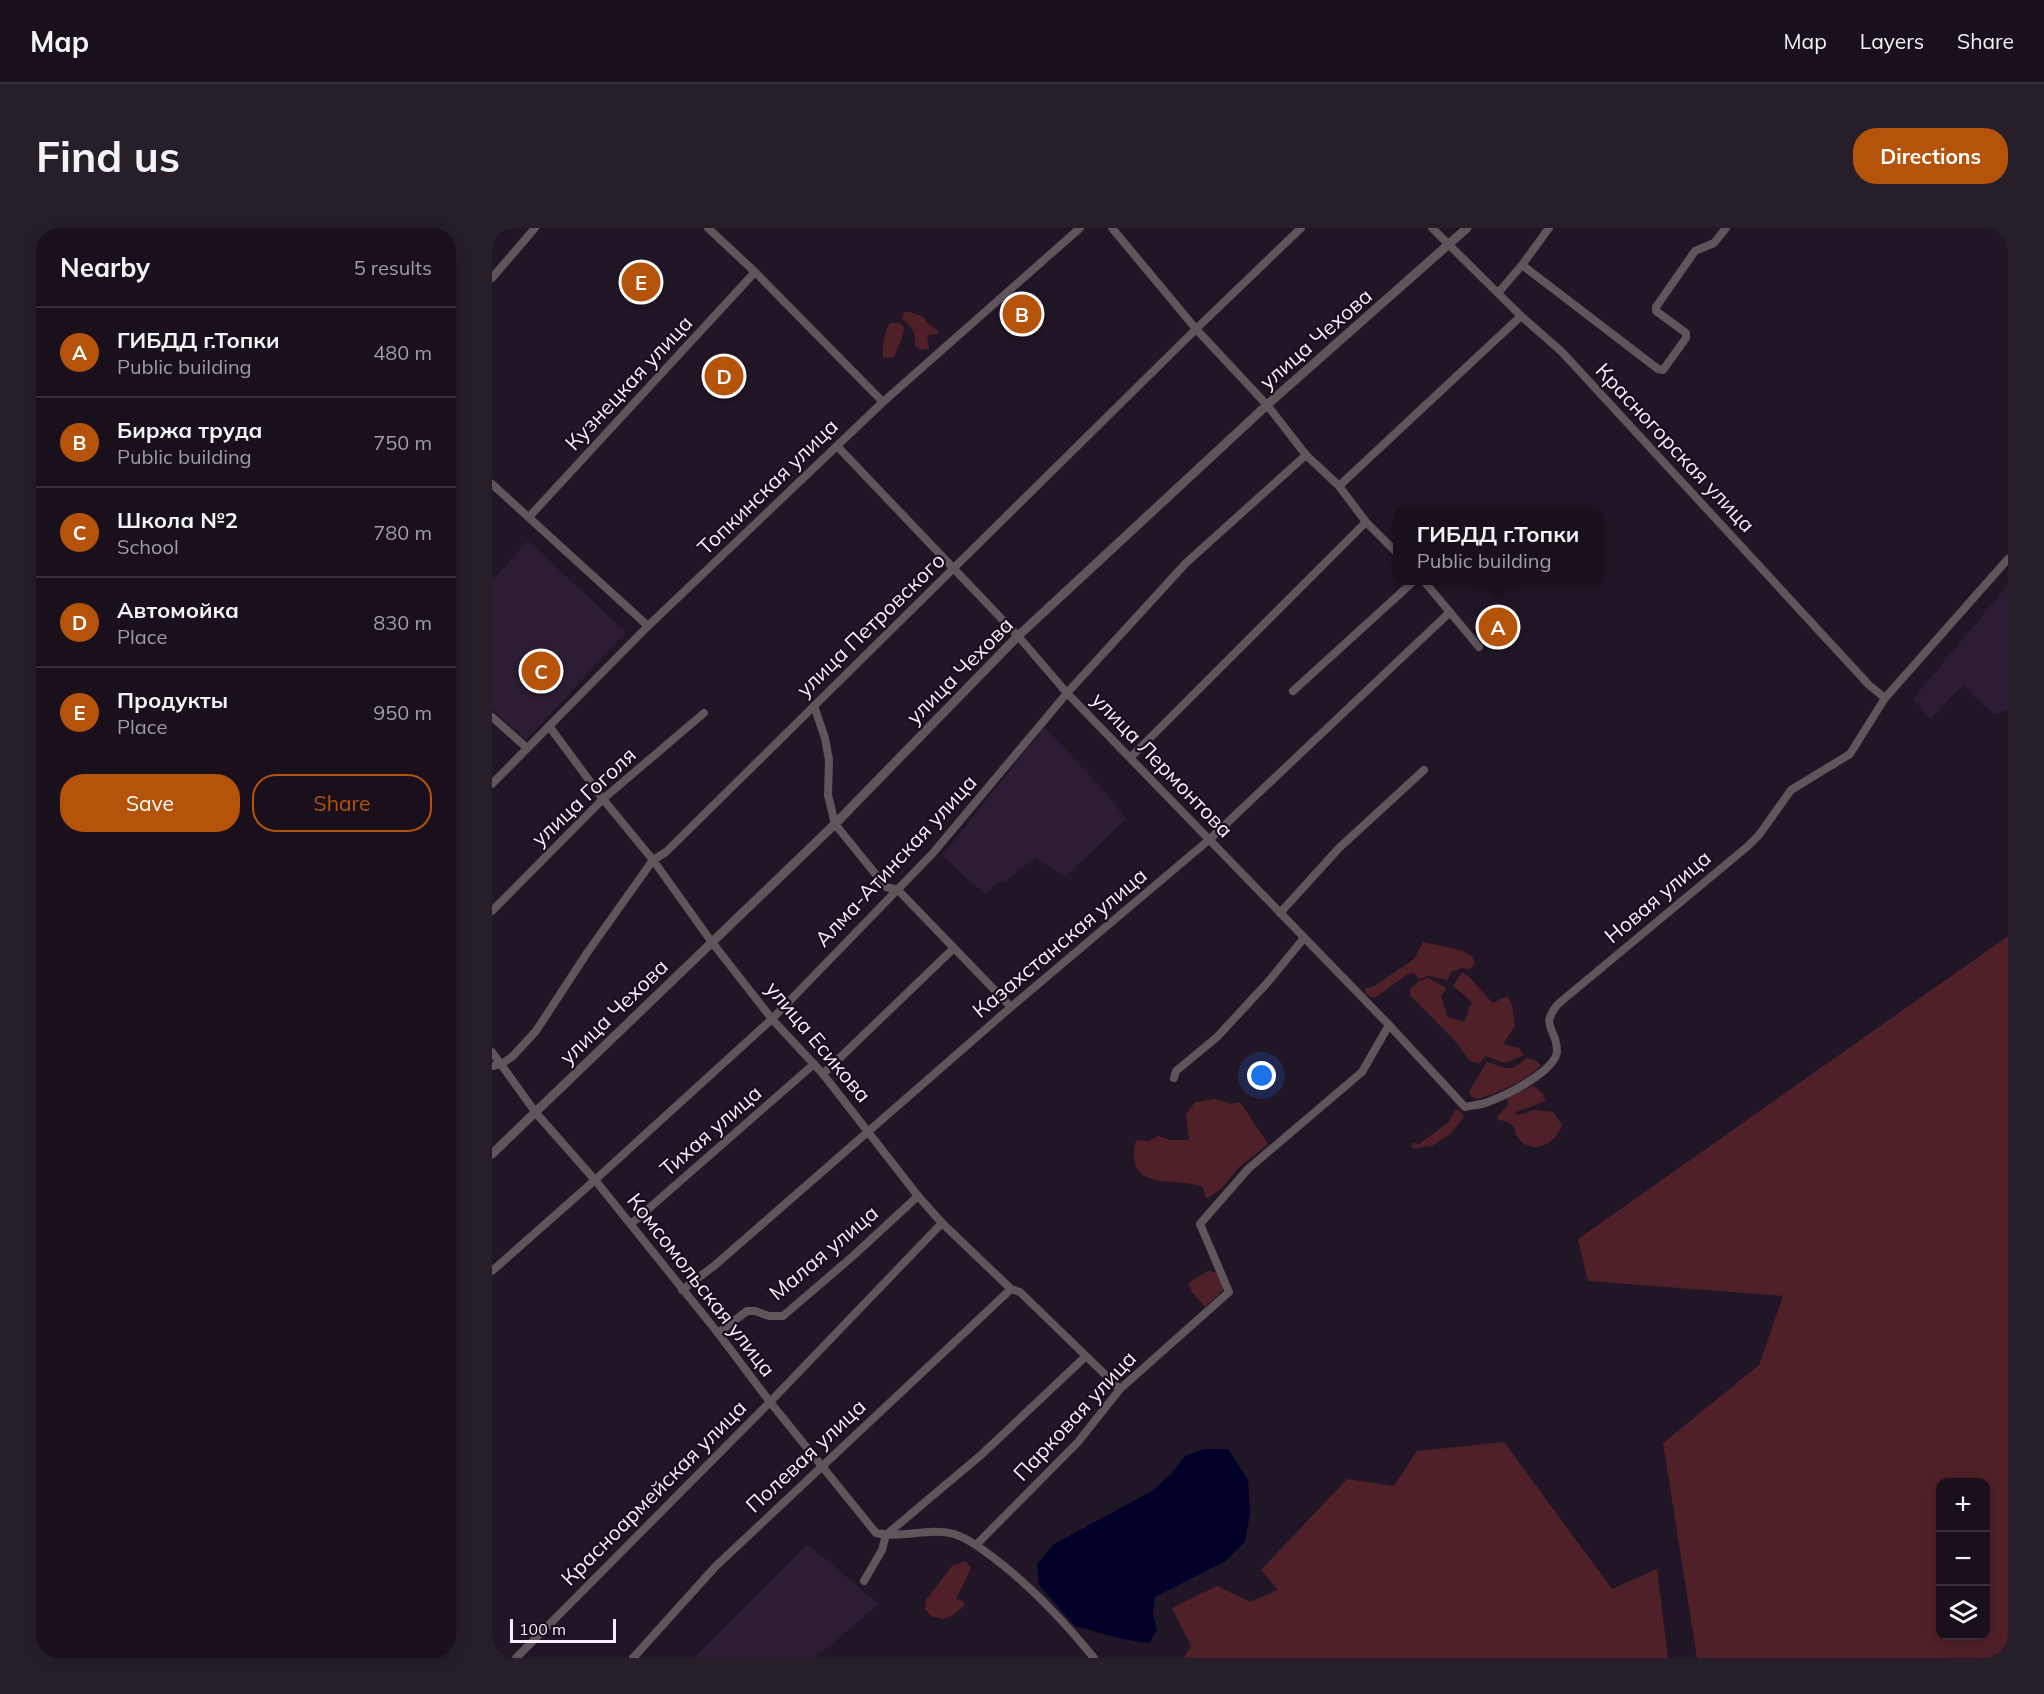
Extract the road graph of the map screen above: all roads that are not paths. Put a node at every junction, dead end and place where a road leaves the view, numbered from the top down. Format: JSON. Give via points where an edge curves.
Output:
{"nodes":[{"id":1,"x":536,"y":228,"type":"edge"},
{"id":2,"x":708,"y":228,"type":"edge"},
{"id":3,"x":1080,"y":228,"type":"edge"},
{"id":4,"x":1112,"y":228,"type":"edge"},
{"id":5,"x":1301,"y":228,"type":"edge"},
{"id":6,"x":1432,"y":228,"type":"edge"},
{"id":7,"x":1467,"y":228,"type":"edge"},
{"id":8,"x":1549,"y":228,"type":"edge"},
{"id":9,"x":1726,"y":228,"type":"edge"},
{"id":10,"x":1448,"y":246,"type":"junction"},
{"id":11,"x":1522,"y":266,"type":"junction"},
{"id":12,"x":755,"y":272,"type":"junction"},
{"id":13,"x":492,"y":278,"type":"edge"},
{"id":14,"x":1498,"y":294,"type":"junction"},
{"id":15,"x":1521,"y":316,"type":"junction"},
{"id":16,"x":1196,"y":328,"type":"junction"},
{"id":17,"x":883,"y":402,"type":"junction"},
{"id":18,"x":1267,"y":405,"type":"junction"},
{"id":19,"x":837,"y":446,"type":"junction"},
{"id":20,"x":1306,"y":455,"type":"junction"},
{"id":21,"x":492,"y":484,"type":"edge"},
{"id":22,"x":1339,"y":486,"type":"junction"},
{"id":23,"x":529,"y":517,"type":"junction"},
{"id":24,"x":1366,"y":522,"type":"junction"},
{"id":25,"x":1393,"y":549,"type":"edge"},
{"id":26,"x":2008,"y":559,"type":"edge"},
{"id":27,"x":954,"y":570,"type":"junction"},
{"id":28,"x":1410,"y":585,"type":"edge"},
{"id":29,"x":1427,"y":585,"type":"edge"},
{"id":30,"x":1450,"y":612,"type":"junction"},
{"id":31,"x":648,"y":626,"type":"junction"},
{"id":32,"x":1018,"y":636,"type":"junction"},
{"id":33,"x":1479,"y":647,"type":"dead end"},
{"id":34,"x":1293,"y":691,"type":"dead end"},
{"id":35,"x":1067,"y":693,"type":"junction"},
{"id":36,"x":1885,"y":698,"type":"junction"},
{"id":37,"x":814,"y":706,"type":"junction"},
{"id":38,"x":704,"y":713,"type":"dead end"},
{"id":39,"x":492,"y":717,"type":"edge"},
{"id":40,"x":549,"y":726,"type":"junction"},
{"id":41,"x":527,"y":748,"type":"junction"},
{"id":42,"x":1131,"y":757,"type":"junction"},
{"id":43,"x":1424,"y":770,"type":"dead end"},
{"id":44,"x":492,"y":784,"type":"edge"},
{"id":45,"x":603,"y":799,"type":"junction"},
{"id":46,"x":835,"y":824,"type":"junction"},
{"id":47,"x":1210,"y":839,"type":"junction"},
{"id":48,"x":653,"y":860,"type":"junction"},
{"id":49,"x":898,"y":891,"type":"junction"},
{"id":50,"x":492,"y":911,"type":"edge"},
{"id":51,"x":1280,"y":914,"type":"junction"},
{"id":52,"x":1304,"y":938,"type":"junction"},
{"id":53,"x":711,"y":941,"type":"junction"},
{"id":54,"x":953,"y":949,"type":"junction"},
{"id":55,"x":1011,"y":1007,"type":"junction"},
{"id":56,"x":772,"y":1018,"type":"junction"},
{"id":57,"x":1389,"y":1025,"type":"junction"},
{"id":58,"x":492,"y":1052,"type":"edge"},
{"id":59,"x":501,"y":1064,"type":"junction"},
{"id":60,"x":814,"y":1064,"type":"junction"},
{"id":61,"x":492,"y":1066,"type":"edge"},
{"id":62,"x":823,"y":1074,"type":"junction"},
{"id":63,"x":1174,"y":1077,"type":"dead end"},
{"id":64,"x":1465,"y":1107,"type":"joint"},
{"id":65,"x":536,"y":1113,"type":"junction"},
{"id":66,"x":869,"y":1132,"type":"junction"},
{"id":67,"x":492,"y":1154,"type":"edge"},
{"id":68,"x":596,"y":1180,"type":"junction"},
{"id":69,"x":918,"y":1196,"type":"junction"},
{"id":70,"x":942,"y":1223,"type":"junction"},
{"id":71,"x":631,"y":1224,"type":"junction"},
{"id":72,"x":492,"y":1271,"type":"edge"},
{"id":73,"x":1011,"y":1289,"type":"junction"},
{"id":74,"x":682,"y":1290,"type":"junction"},
{"id":75,"x":718,"y":1333,"type":"junction"},
{"id":76,"x":1085,"y":1357,"type":"junction"},
{"id":77,"x":1120,"y":1389,"type":"junction"},
{"id":78,"x":770,"y":1402,"type":"junction"},
{"id":79,"x":822,"y":1466,"type":"junction"},
{"id":80,"x":886,"y":1535,"type":"junction"},
{"id":81,"x":976,"y":1545,"type":"junction"},
{"id":82,"x":864,"y":1581,"type":"dead end"},
{"id":83,"x":516,"y":1658,"type":"edge"},
{"id":84,"x":633,"y":1658,"type":"edge"},
{"id":85,"x":1094,"y":1658,"type":"edge"}],
"edges":[{"from":1,"to":13,"type":"street"},
{"from":2,"to":12,"type":"street"},
{"from":3,"to":17,"type":"street","name":"Топкинская улица"},
{"from":4,"to":16,"type":"street"},
{"from":5,"to":16,"type":"street","name":"улица Петровского"},
{"from":6,"to":10,"type":"street","name":"Красногорская улица"},
{"from":7,"to":10,"type":"street","name":"улица Чехова"},
{"from":8,"to":11,"type":"street"},
{"from":9,"to":11,"type":"street","via":[[1714,243],[1695,251],[1656,306],[1656,311],[1686,333],[1663,370]]},
{"from":10,"to":14,"type":"street","name":"Красногорская улица"},
{"from":10,"to":18,"type":"street","name":"улица Чехова"},
{"from":11,"to":14,"type":"street"},
{"from":12,"to":17,"type":"street"},
{"from":12,"to":23,"type":"street","name":"Кузнецкая улица"},
{"from":14,"to":15,"type":"street","name":"Красногорская улица"},
{"from":15,"to":22,"type":"street"},
{"from":15,"to":36,"type":"street","name":"Красногорская улица","via":[[1562,352]]},
{"from":16,"to":18,"type":"street"},
{"from":16,"to":27,"type":"street","name":"улица Петровского"},
{"from":17,"to":19,"type":"street","name":"Топкинская улица"},
{"from":18,"to":20,"type":"street"},
{"from":18,"to":32,"type":"street","name":"улица Чехова"},
{"from":19,"to":27,"type":"street","name":"улица Лермонтова"},
{"from":19,"to":31,"type":"street","name":"Топкинская улица"},
{"from":20,"to":22,"type":"street"},
{"from":20,"to":35,"type":"street","name":"Алма-Атинская улица","via":[[1186,563]]},
{"from":21,"to":23,"type":"street"},
{"from":22,"to":24,"type":"street"},
{"from":23,"to":31,"type":"street"},
{"from":24,"to":25,"type":"street"},
{"from":24,"to":42,"type":"street"},
{"from":26,"to":36,"type":"street","name":"Новая улица"},
{"from":27,"to":32,"type":"street","name":"улица Лермонтова"},
{"from":27,"to":37,"type":"street","name":"улица Петровского"},
{"from":28,"to":34,"type":"street"},
{"from":29,"to":30,"type":"street"},
{"from":30,"to":33,"type":"street"},
{"from":30,"to":47,"type":"street","name":"Казахстанская улица"},
{"from":31,"to":40,"type":"street","name":"Топкинская улица"},
{"from":32,"to":35,"type":"street","name":"улица Лермонтова"},
{"from":32,"to":46,"type":"street","name":"улица Чехова"},
{"from":35,"to":42,"type":"street","name":"улица Лермонтова"},
{"from":35,"to":49,"type":"street","name":"Алма-Атинская улица"},
{"from":36,"to":64,"type":"street","name":"Новая улица","via":[[1850,754],[1791,790],[1748,846],[1558,1004],[1550,1014],[1557,1051],[1551,1065],[1488,1102]]},
{"from":37,"to":46,"type":"street","via":[[829,760],[828,795]]},
{"from":37,"to":48,"type":"street","name":"улица Петровского","via":[[666,852]]},
{"from":38,"to":45,"type":"street","name":"улица Гоголя"},
{"from":39,"to":41,"type":"street"},
{"from":40,"to":41,"type":"street","name":"Топкинская улица"},
{"from":40,"to":45,"type":"street","name":"улица Есикова"},
{"from":41,"to":44,"type":"street","name":"Топкинская улица"},
{"from":42,"to":47,"type":"street","name":"улица Лермонтова"},
{"from":43,"to":51,"type":"street","via":[[1339,848]]},
{"from":45,"to":48,"type":"street","name":"улица Есикова"},
{"from":45,"to":50,"type":"street","name":"улица Гоголя"},
{"from":46,"to":49,"type":"street","via":[[886,887]]},
{"from":46,"to":53,"type":"street","name":"улица Чехова"},
{"from":47,"to":51,"type":"street","name":"улица Лермонтова"},
{"from":47,"to":55,"type":"street","name":"Казахстанская улица"},
{"from":48,"to":53,"type":"street","name":"улица Есикова"},
{"from":48,"to":59,"type":"street","name":"улица Петровского","via":[[536,1031]]},
{"from":49,"to":54,"type":"street"},
{"from":49,"to":56,"type":"street","name":"Алма-Атинская улица"},
{"from":51,"to":52,"type":"street","name":"улица Лермонтова"},
{"from":52,"to":57,"type":"street","name":"улица Лермонтова"},
{"from":52,"to":63,"type":"street","via":[[1261,990]]},
{"from":53,"to":56,"type":"street","name":"улица Есикова"},
{"from":53,"to":65,"type":"street","name":"улица Чехова"},
{"from":54,"to":55,"type":"street"},
{"from":54,"to":62,"type":"street"},
{"from":55,"to":66,"type":"street","name":"Казахстанская улица"},
{"from":56,"to":60,"type":"street","name":"улица Есикова"},
{"from":56,"to":68,"type":"street","name":"Алма-Атинская улица"},
{"from":57,"to":64,"type":"street","name":"улица Лермонтова"},
{"from":57,"to":77,"type":"street","name":"Парковая улица","via":[[1362,1072],[1248,1168],[1200,1224],[1229,1292]]},
{"from":58,"to":59,"type":"street","name":"Комсомольская улица"},
{"from":59,"to":61,"type":"street","name":"улица Петровского"},
{"from":59,"to":65,"type":"street","name":"Комсомольская улица"},
{"from":60,"to":62,"type":"street","name":"улица Есикова"},
{"from":60,"to":71,"type":"street","name":"Тихая улица"},
{"from":62,"to":66,"type":"street","name":"улица Есикова"},
{"from":65,"to":67,"type":"street","name":"улица Чехова"},
{"from":65,"to":68,"type":"street","name":"Комсомольская улица"},
{"from":66,"to":69,"type":"street","name":"улица Есикова"},
{"from":66,"to":74,"type":"street","name":"Казахстанская улица"},
{"from":68,"to":71,"type":"street","name":"Комсомольская улица"},
{"from":68,"to":72,"type":"street","name":"Алма-Атинская улица"},
{"from":69,"to":70,"type":"street","name":"улица Есикова"},
{"from":69,"to":75,"type":"street","name":"Малая улица","via":[[783,1316],[747,1311]]},
{"from":70,"to":73,"type":"street","name":"улица Есикова"},
{"from":70,"to":78,"type":"street","name":"Красноармейская улица"},
{"from":71,"to":74,"type":"street","name":"Комсомольская улица"},
{"from":73,"to":76,"type":"street","name":"улица Есикова","via":[[1020,1292]]},
{"from":73,"to":79,"type":"street","name":"Полевая улица"},
{"from":74,"to":75,"type":"street","name":"Комсомольская улица"},
{"from":75,"to":78,"type":"street","name":"Комсомольская улица"},
{"from":76,"to":77,"type":"street","name":"улица Есикова"},
{"from":76,"to":80,"type":"street","via":[[981,1455]]},
{"from":77,"to":81,"type":"street","name":"Парковая улица","via":[[1078,1442]]},
{"from":78,"to":79,"type":"street","name":"Комсомольская улица"},
{"from":78,"to":83,"type":"street","name":"Красноармейская улица"},
{"from":79,"to":80,"type":"street","name":"Комсомольская улица","via":[[876,1533]]},
{"from":79,"to":84,"type":"street","name":"Полевая улица","via":[[715,1567]]},
{"from":80,"to":81,"type":"street","via":[[953,1534]]},
{"from":80,"to":82,"type":"street"},
{"from":81,"to":85,"type":"street","via":[[1022,1579]]}]}
